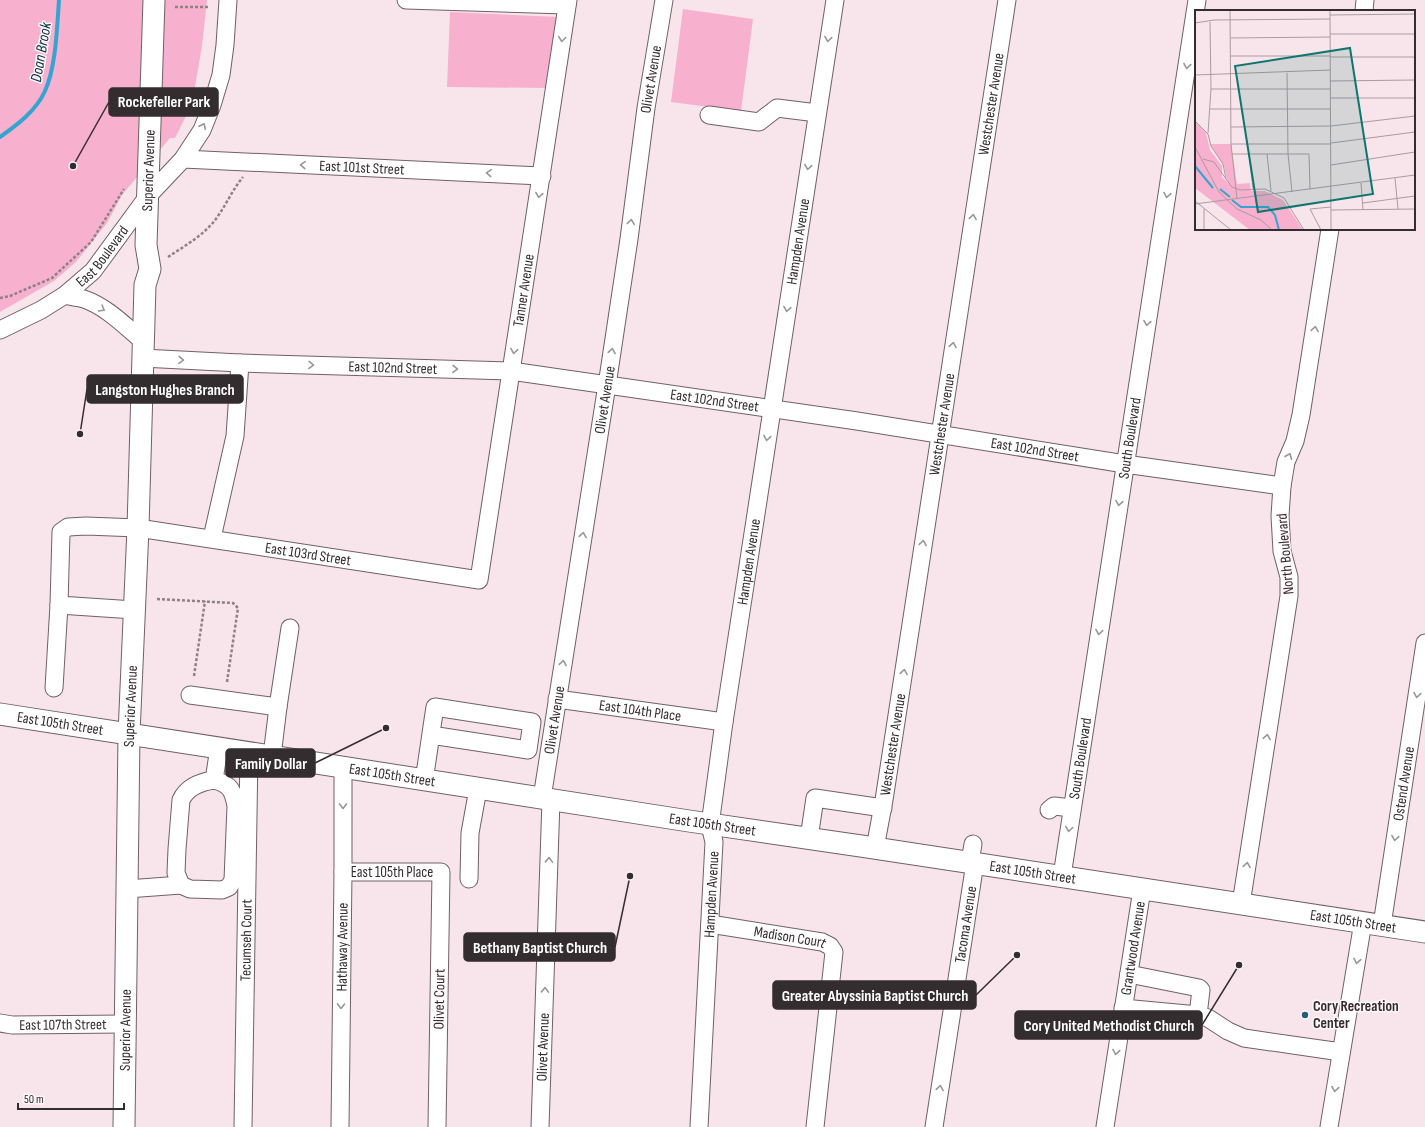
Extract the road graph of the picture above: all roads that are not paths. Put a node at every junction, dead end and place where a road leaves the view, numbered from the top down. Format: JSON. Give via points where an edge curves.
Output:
{"nodes":[{"id":1,"x":154,"y":0,"type":"edge"},
{"id":2,"x":228,"y":0,"type":"edge"},
{"id":3,"x":406,"y":0,"type":"edge"},
{"id":4,"x":664,"y":0,"type":"edge"},
{"id":5,"x":834,"y":0,"type":"edge"},
{"id":6,"x":1007,"y":0,"type":"edge"},
{"id":7,"x":1197,"y":0,"type":"edge"},
{"id":8,"x":1366,"y":0,"type":"edge"},
{"id":9,"x":568,"y":3,"type":"edge"},
{"id":10,"x":1195,"y":10,"type":"edge"},
{"id":11,"x":1364,"y":10,"type":"edge"},
{"id":12,"x":1195,"y":13,"type":"edge"},
{"id":13,"x":817,"y":113,"type":"junction"},
{"id":14,"x":709,"y":115,"type":"dead end"},
{"id":15,"x":183,"y":159,"type":"junction"},
{"id":16,"x":542,"y":176,"type":"junction"},
{"id":17,"x":148,"y":196,"type":"junction"},
{"id":18,"x":1330,"y":230,"type":"edge"},
{"id":19,"x":65,"y":295,"type":"junction"},
{"id":20,"x":0,"y":330,"type":"edge"},
{"id":21,"x":143,"y":349,"type":"junction"},
{"id":22,"x":240,"y":363,"type":"junction"},
{"id":23,"x":511,"y":371,"type":"junction"},
{"id":24,"x":607,"y":384,"type":"junction"},
{"id":25,"x":772,"y":409,"type":"junction"},
{"id":26,"x":940,"y":433,"type":"junction"},
{"id":27,"x":1125,"y":464,"type":"junction"},
{"id":28,"x":1282,"y":486,"type":"junction"},
{"id":29,"x":138,"y":528,"type":"junction"},
{"id":30,"x":212,"y":538,"type":"junction"},
{"id":31,"x":479,"y":580,"type":"joint"},
{"id":32,"x":59,"y":605,"type":"junction"},
{"id":33,"x":134,"y":610,"type":"junction"},
{"id":34,"x":290,"y":628,"type":"dead end"},
{"id":35,"x":1425,"y":643,"type":"edge"},
{"id":36,"x":54,"y":688,"type":"dead end"},
{"id":37,"x":190,"y":695,"type":"dead end"},
{"id":38,"x":557,"y":698,"type":"junction"},
{"id":39,"x":278,"y":707,"type":"junction"},
{"id":40,"x":0,"y":714,"type":"edge"},
{"id":41,"x":724,"y":722,"type":"junction"},
{"id":42,"x":129,"y":734,"type":"junction"},
{"id":43,"x":530,"y":734,"type":"junction"},
{"id":44,"x":431,"y":735,"type":"junction"},
{"id":45,"x":551,"y":738,"type":"junction"},
{"id":46,"x":219,"y":748,"type":"junction"},
{"id":47,"x":249,"y":753,"type":"junction"},
{"id":48,"x":272,"y":756,"type":"junction"},
{"id":49,"x":343,"y":768,"type":"junction"},
{"id":50,"x":214,"y":780,"type":"junction"},
{"id":51,"x":424,"y":780,"type":"junction"},
{"id":52,"x":478,"y":788,"type":"junction"},
{"id":53,"x":547,"y":799,"type":"junction"},
{"id":54,"x":883,"y":808,"type":"junction"},
{"id":55,"x":1072,"y":808,"type":"junction"},
{"id":56,"x":1049,"y":810,"type":"dead end"},
{"id":57,"x":710,"y":825,"type":"junction"},
{"id":58,"x":809,"y":838,"type":"junction"},
{"id":59,"x":875,"y":848,"type":"junction"},
{"id":60,"x":973,"y":856,"type":"junction"},
{"id":61,"x":343,"y":872,"type":"junction"},
{"id":62,"x":441,"y":872,"type":"joint"},
{"id":63,"x":1062,"y":876,"type":"junction"},
{"id":64,"x":469,"y":879,"type":"dead end"},
{"id":65,"x":181,"y":885,"type":"junction"},
{"id":66,"x":127,"y":889,"type":"junction"},
{"id":67,"x":1142,"y":889,"type":"junction"},
{"id":68,"x":1241,"y":904,"type":"junction"},
{"id":69,"x":1372,"y":923,"type":"junction"},
{"id":70,"x":710,"y":924,"type":"junction"},
{"id":71,"x":1425,"y":932,"type":"edge"},
{"id":72,"x":1128,"y":974,"type":"junction"},
{"id":73,"x":1123,"y":1008,"type":"junction"},
{"id":74,"x":1198,"y":1015,"type":"junction"},
{"id":75,"x":0,"y":1023,"type":"edge"},
{"id":76,"x":125,"y":1024,"type":"junction"},
{"id":77,"x":1341,"y":1052,"type":"junction"},
{"id":78,"x":124,"y":1127,"type":"edge"},
{"id":79,"x":243,"y":1127,"type":"edge"},
{"id":80,"x":340,"y":1127,"type":"edge"},
{"id":81,"x":437,"y":1127,"type":"edge"},
{"id":82,"x":540,"y":1127,"type":"edge"},
{"id":83,"x":699,"y":1127,"type":"edge"},
{"id":84,"x":815,"y":1127,"type":"edge"},
{"id":85,"x":934,"y":1127,"type":"edge"},
{"id":86,"x":1105,"y":1127,"type":"edge"},
{"id":87,"x":1329,"y":1127,"type":"edge"}],
"edges":[{"from":1,"to":17,"type":"main road","name":"Superior Avenue"},
{"from":15,"to":2,"type":"street","name":"East Boulevard","one_way":true,"via":[[202,130],[221,75]]},
{"from":3,"to":9,"type":"street"},
{"from":24,"to":4,"type":"street","name":"Olivet Avenue","one_way":true},
{"from":5,"to":13,"type":"street","name":"Hampden Avenue","one_way":true},
{"from":26,"to":6,"type":"street","name":"Westchester Avenue","one_way":true},
{"from":7,"to":10,"type":"street","name":"South Boulevard","one_way":true},
{"from":8,"to":11,"type":"street"},
{"from":9,"to":16,"type":"street","name":"Tanner Avenue","one_way":true},
{"from":12,"to":27,"type":"street","name":"South Boulevard","one_way":true},
{"from":13,"to":14,"type":"street","via":[[777,108],[758,122]]},
{"from":13,"to":25,"type":"street","name":"Hampden Avenue","one_way":true},
{"from":16,"to":15,"type":"street","name":"East 101st Street","one_way":true},
{"from":15,"to":17,"type":"street","name":"East Boulevard"},
{"from":16,"to":23,"type":"street","name":"Tanner Avenue","one_way":true},
{"from":17,"to":19,"type":"street","name":"East Boulevard","via":[[93,271]]},
{"from":17,"to":21,"type":"main road","name":"Superior Avenue","via":[[146,245],[150,269],[145,285]]},
{"from":28,"to":18,"type":"street","name":"North Boulevard","one_way":true,"via":[[1286,462],[1295,441],[1301,415]]},
{"from":19,"to":20,"type":"street","name":"East Boulevard"},
{"from":19,"to":21,"type":"street","one_way":true,"via":[[84,299],[101,308],[118,320]]},
{"from":21,"to":22,"type":"street","name":"East 102nd Street","one_way":true},
{"from":21,"to":29,"type":"main road","name":"Superior Avenue"},
{"from":22,"to":23,"type":"street","name":"East 102nd Street","one_way":true},
{"from":22,"to":30,"type":"street","via":[[235,436]]},
{"from":23,"to":24,"type":"street","name":"East 102nd Street"},
{"from":23,"to":31,"type":"street","name":"Tanner Avenue"},
{"from":24,"to":25,"type":"street","name":"East 102nd Street"},
{"from":38,"to":24,"type":"street","name":"Olivet Avenue","one_way":true},
{"from":25,"to":26,"type":"street","name":"East 102nd Street"},
{"from":25,"to":41,"type":"street","name":"Hampden Avenue","one_way":true},
{"from":26,"to":27,"type":"street","name":"East 102nd Street"},
{"from":54,"to":26,"type":"street","name":"Westchester Avenue","one_way":true},
{"from":27,"to":28,"type":"street","name":"East 102nd Street"},
{"from":27,"to":55,"type":"street","name":"South Boulevard","one_way":true},
{"from":68,"to":28,"type":"street","name":"North Boulevard","one_way":true,"via":[[1289,596],[1289,577],[1282,551]]},
{"from":29,"to":30,"type":"street","name":"East 103rd Street"},
{"from":29,"to":32,"type":"street","name":"East 103rd Street","via":[[86,526],[68,527],[61,532]]},
{"from":29,"to":33,"type":"main road","name":"Superior Avenue"},
{"from":30,"to":31,"type":"street","name":"East 103rd Street"},
{"from":32,"to":33,"type":"street"},
{"from":32,"to":36,"type":"street"},
{"from":33,"to":42,"type":"main road","name":"Superior Avenue"},
{"from":34,"to":39,"type":"street"},
{"from":35,"to":69,"type":"street","name":"Ostend Avenue","one_way":true},
{"from":37,"to":39,"type":"street"},
{"from":38,"to":41,"type":"street","name":"East 104th Place"},
{"from":38,"to":45,"type":"street","name":"Olivet Avenue"},
{"from":39,"to":48,"type":"street"},
{"from":40,"to":42,"type":"main road","name":"East 105th Street"},
{"from":41,"to":57,"type":"street","name":"Hampden Avenue"},
{"from":42,"to":46,"type":"main road","name":"East 105th Street"},
{"from":42,"to":66,"type":"main road","name":"Superior Avenue"},
{"from":43,"to":44,"type":"street","via":[[528,750]]},
{"from":43,"to":44,"type":"street","via":[[532,722],[435,708]]},
{"from":43,"to":45,"type":"street"},
{"from":44,"to":51,"type":"street"},
{"from":45,"to":53,"type":"street","name":"Olivet Avenue"},
{"from":46,"to":47,"type":"main road","name":"East 105th Street"},
{"from":46,"to":50,"type":"street"},
{"from":47,"to":48,"type":"main road","name":"East 105th Street"},
{"from":47,"to":79,"type":"street","name":"Tecumseh Court"},
{"from":48,"to":49,"type":"main road","name":"East 105th Street"},
{"from":49,"to":51,"type":"main road","name":"East 105th Street"},
{"from":49,"to":61,"type":"street","name":"Hathaway Avenue","one_way":true},
{"from":50,"to":65,"type":"street","via":[[190,788],[184,792],[181,800],[176,873]]},
{"from":50,"to":65,"type":"street","via":[[224,782],[234,795],[236,806],[233,880],[229,887],[222,890],[190,889]]},
{"from":51,"to":52,"type":"main road","name":"East 105th Street"},
{"from":52,"to":53,"type":"main road","name":"East 105th Street"},
{"from":52,"to":64,"type":"street","via":[[470,833]]},
{"from":53,"to":57,"type":"main road","name":"East 105th Street"},
{"from":82,"to":53,"type":"street","name":"Olivet Avenue","one_way":true},
{"from":54,"to":58,"type":"street","via":[[815,798]]},
{"from":54,"to":59,"type":"street","name":"Westchester Avenue"},
{"from":55,"to":56,"type":"street","via":[[1054,806]]},
{"from":55,"to":63,"type":"street","name":"South Boulevard","one_way":true},
{"from":57,"to":58,"type":"main road","name":"East 105th Street"},
{"from":57,"to":70,"type":"street","name":"Hampden Avenue","via":[[714,842]]},
{"from":58,"to":59,"type":"main road","name":"East 105th Street"},
{"from":59,"to":60,"type":"main road","name":"East 105th Street"},
{"from":60,"to":63,"type":"main road","name":"East 105th Street"},
{"from":85,"to":60,"type":"street","name":"Tacoma Avenue","one_way":true},
{"from":61,"to":62,"type":"street","name":"East 105th Place"},
{"from":61,"to":80,"type":"street","name":"Hathaway Avenue","one_way":true},
{"from":62,"to":81,"type":"street","name":"Olivet Court"},
{"from":63,"to":67,"type":"main road","name":"East 105th Street"},
{"from":65,"to":66,"type":"street"},
{"from":66,"to":76,"type":"main road","name":"Superior Avenue"},
{"from":67,"to":68,"type":"main road","name":"East 105th Street"},
{"from":67,"to":72,"type":"street","name":"Grantwood Avenue"},
{"from":68,"to":69,"type":"main road","name":"East 105th Street"},
{"from":69,"to":71,"type":"main road","name":"East 105th Street"},
{"from":69,"to":77,"type":"street","name":"Ostend Avenue","one_way":true},
{"from":70,"to":83,"type":"street","name":"Hampden Avenue"},
{"from":70,"to":84,"type":"street","name":"Madison Court","via":[[822,942],[830,946],[834,952]]},
{"from":72,"to":73,"type":"street","name":"Grantwood Avenue"},
{"from":72,"to":74,"type":"street","via":[[1199,988],[1201,990]]},
{"from":73,"to":74,"type":"street"},
{"from":73,"to":86,"type":"street","name":"Grantwood Avenue","one_way":true},
{"from":74,"to":77,"type":"street","via":[[1244,1038]]},
{"from":75,"to":76,"type":"street","name":"East 107th Street"},
{"from":76,"to":78,"type":"main road","name":"Superior Avenue"},
{"from":77,"to":87,"type":"street","name":"Ostend Avenue","one_way":true}]}
